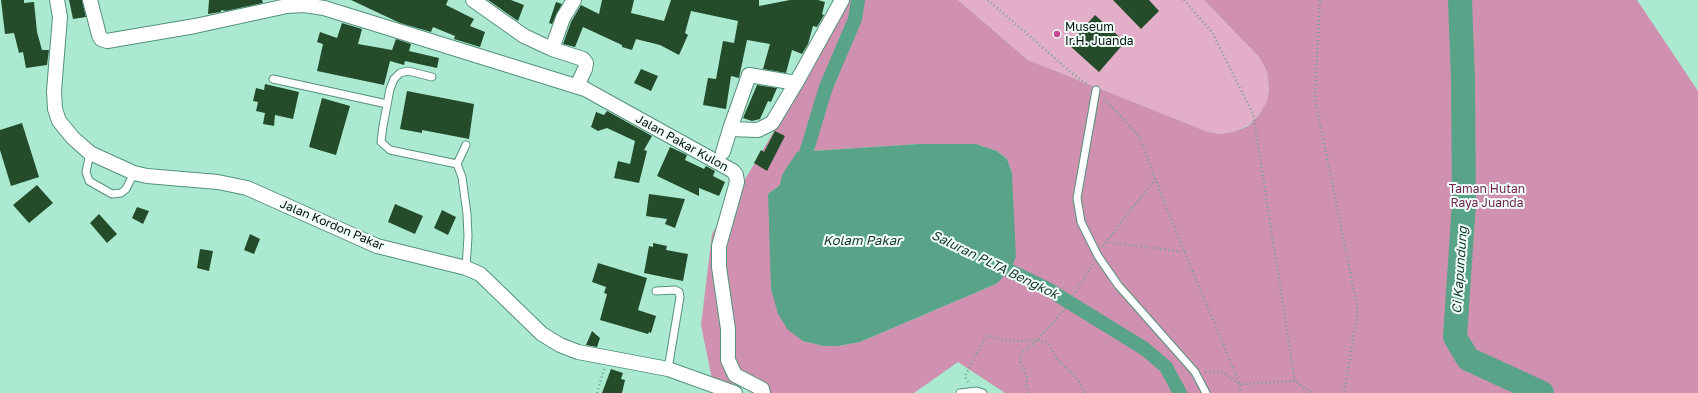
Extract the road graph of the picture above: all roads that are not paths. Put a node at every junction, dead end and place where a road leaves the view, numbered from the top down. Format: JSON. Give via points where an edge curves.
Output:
{"nodes":[{"id":1,"x":57,"y":0,"type":"edge"},
{"id":2,"x":90,"y":0,"type":"edge"},
{"id":3,"x":473,"y":0,"type":"edge"},
{"id":4,"x":574,"y":0,"type":"edge"},
{"id":5,"x":842,"y":0,"type":"edge"},
{"id":6,"x":552,"y":49,"type":"junction"},
{"id":7,"x":432,"y":77,"type":"dead end"},
{"id":8,"x":273,"y":79,"type":"dead end"},
{"id":9,"x":796,"y":83,"type":"junction"},
{"id":10,"x":581,"y":88,"type":"junction"},
{"id":11,"x":1096,"y":90,"type":"road end"},
{"id":12,"x":387,"y":104,"type":"junction"},
{"id":13,"x":730,"y":129,"type":"junction"},
{"id":14,"x":466,"y":144,"type":"dead end"},
{"id":15,"x":723,"y":152,"type":"dead end"},
{"id":16,"x":90,"y":153,"type":"junction"},
{"id":17,"x":457,"y":164,"type":"junction"},
{"id":18,"x":134,"y":173,"type":"junction"},
{"id":19,"x":466,"y":268,"type":"junction"},
{"id":20,"x":656,"y":291,"type":"dead end"},
{"id":21,"x":668,"y":369,"type":"junction"},
{"id":22,"x":980,"y":392,"type":"edge"},
{"id":23,"x":735,"y":393,"type":"edge"},
{"id":24,"x":763,"y":393,"type":"edge"},
{"id":25,"x":960,"y":393,"type":"edge"},
{"id":26,"x":1206,"y":393,"type":"edge"}],
"edges":[{"from":1,"to":16,"type":"street","name":"Jalan Kordon Pakar","via":[[60,18],[55,109],[59,121]]},
{"from":2,"to":10,"type":"street","via":[[99,35],[107,41],[195,26],[287,6],[304,5],[324,8]]},
{"from":3,"to":6,"type":"street","via":[[524,36]]},
{"from":4,"to":6,"type":"street","via":[[563,18]]},
{"from":5,"to":9,"type":"street"},
{"from":6,"to":10,"type":"street","via":[[583,59],[586,63]]},
{"from":7,"to":12,"type":"lane","via":[[408,71],[400,73],[394,79]]},
{"from":8,"to":12,"type":"lane"},
{"from":9,"to":13,"type":"street","via":[[772,123],[758,130]]},
{"from":9,"to":13,"type":"street","via":[[749,75]]},
{"from":10,"to":24,"type":"street","name":"Jalan Pakar Kulon","via":[[688,145],[736,175],[719,246],[719,267],[728,329],[728,360],[734,376],[762,389]]},
{"from":11,"to":26,"type":"lane","via":[[1077,198],[1081,222],[1098,256],[1118,285],[1195,372]]},
{"from":12,"to":17,"type":"lane","via":[[381,142],[390,150]]},
{"from":13,"to":15,"type":"street"},
{"from":14,"to":17,"type":"lane"},
{"from":16,"to":18,"type":"street","name":"Jalan Kordon Pakar"},
{"from":16,"to":18,"type":"lane","via":[[86,172],[89,181],[112,194],[121,193],[126,189]]},
{"from":17,"to":19,"type":"lane","via":[[462,177],[467,214]]},
{"from":18,"to":19,"type":"street","name":"Jalan Kordon Pakar","via":[[218,182],[247,188],[377,246]]},
{"from":19,"to":21,"type":"street","name":"Jalan Kordon Pakar","via":[[480,274],[542,334],[560,345],[578,352]]},
{"from":20,"to":21,"type":"lane","via":[[675,290],[679,292],[680,297]]},
{"from":21,"to":23,"type":"street","name":"Jalan Kordon Pakar"},
{"from":22,"to":25,"type":"lane"}]}
